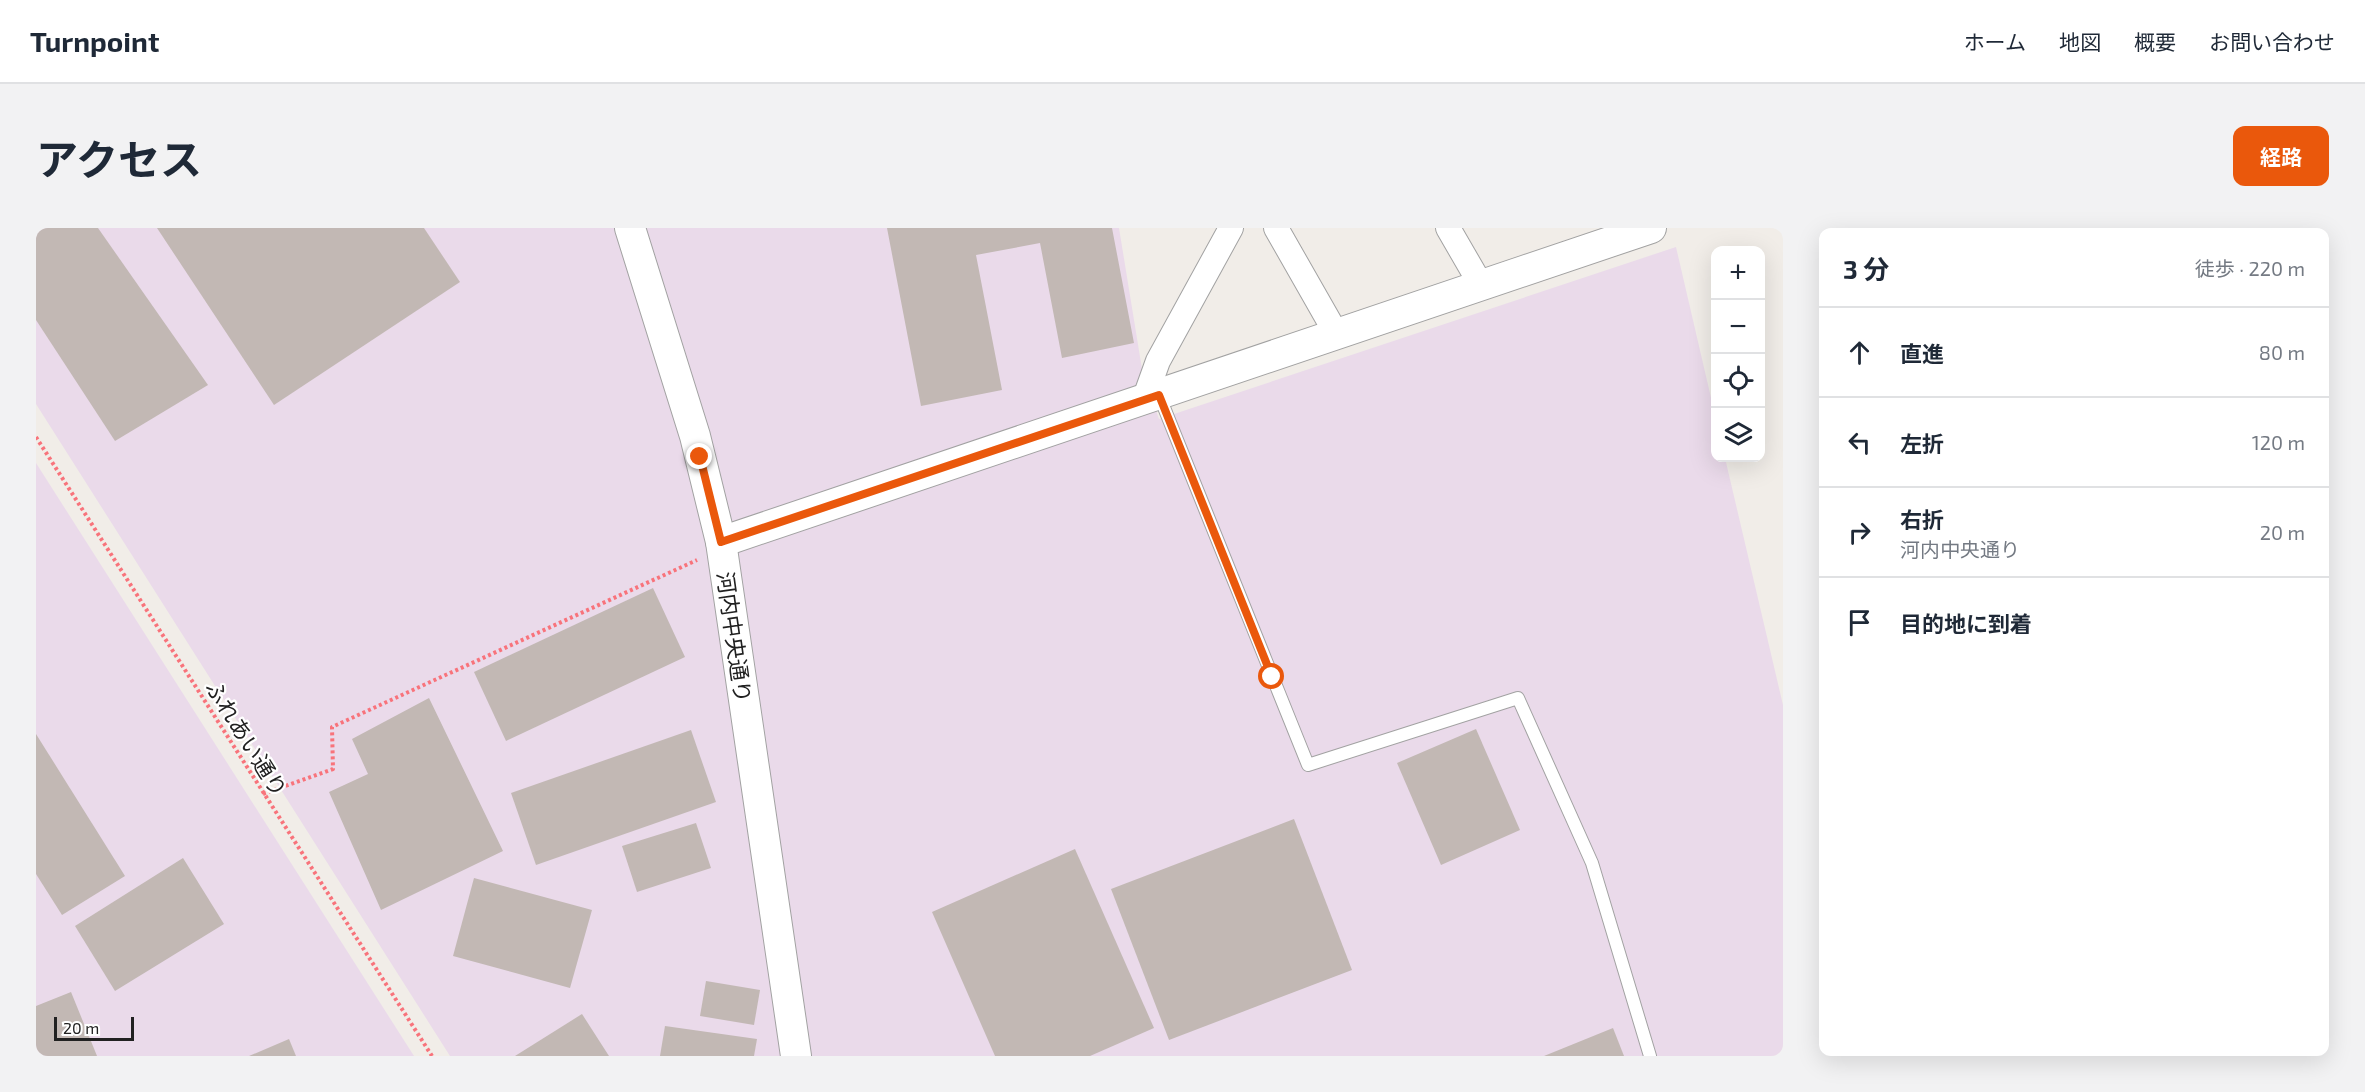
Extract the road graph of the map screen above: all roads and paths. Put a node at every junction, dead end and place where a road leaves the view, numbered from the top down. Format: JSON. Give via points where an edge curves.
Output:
{"nodes":[{"id":1,"x":630,"y":228,"type":"edge"},
{"id":2,"x":1231,"y":228,"type":"edge"},
{"id":3,"x":1276,"y":228,"type":"edge"},
{"id":4,"x":1448,"y":228,"type":"edge"},
{"id":5,"x":1651,"y":228,"type":"edge"},
{"id":6,"x":1620,"y":233,"type":"edge"},
{"id":7,"x":1481,"y":285,"type":"junction"},
{"id":8,"x":1337,"y":334,"type":"junction"},
{"id":9,"x":1151,"y":398,"type":"junction"},
{"id":10,"x":36,"y":437,"type":"edge"},
{"id":11,"x":721,"y":542,"type":"junction"},
{"id":12,"x":725,"y":572,"type":"junction"},
{"id":13,"x":263,"y":794,"type":"junction"},
{"id":14,"x":432,"y":1056,"type":"edge"},
{"id":15,"x":796,"y":1056,"type":"edge"},
{"id":16,"x":1650,"y":1056,"type":"edge"}],
"edges":[{"from":1,"to":11,"type":"street","name":"河内中央通り","via":[[695,436]]},
{"from":2,"to":9,"type":"street","via":[[1158,361]]},
{"from":3,"to":8,"type":"street"},
{"from":4,"to":7,"type":"street"},
{"from":5,"to":6,"type":"street"},
{"from":6,"to":7,"type":"street"},
{"from":7,"to":8,"type":"street"},
{"from":8,"to":9,"type":"street"},
{"from":9,"to":11,"type":"street"},
{"from":9,"to":16,"type":"lane","via":[[1308,765],[1518,698],[1592,863]]},
{"from":10,"to":13,"type":"path","name":"ふれあい通り"},
{"from":11,"to":12,"type":"street","name":"河内中央通り"},
{"from":12,"to":13,"type":"path","via":[[707,575],[702,558],[332,726],[333,769]]},
{"from":12,"to":15,"type":"street","name":"河内中央通り"},
{"from":13,"to":14,"type":"path","name":"ふれあい通り"}]}
